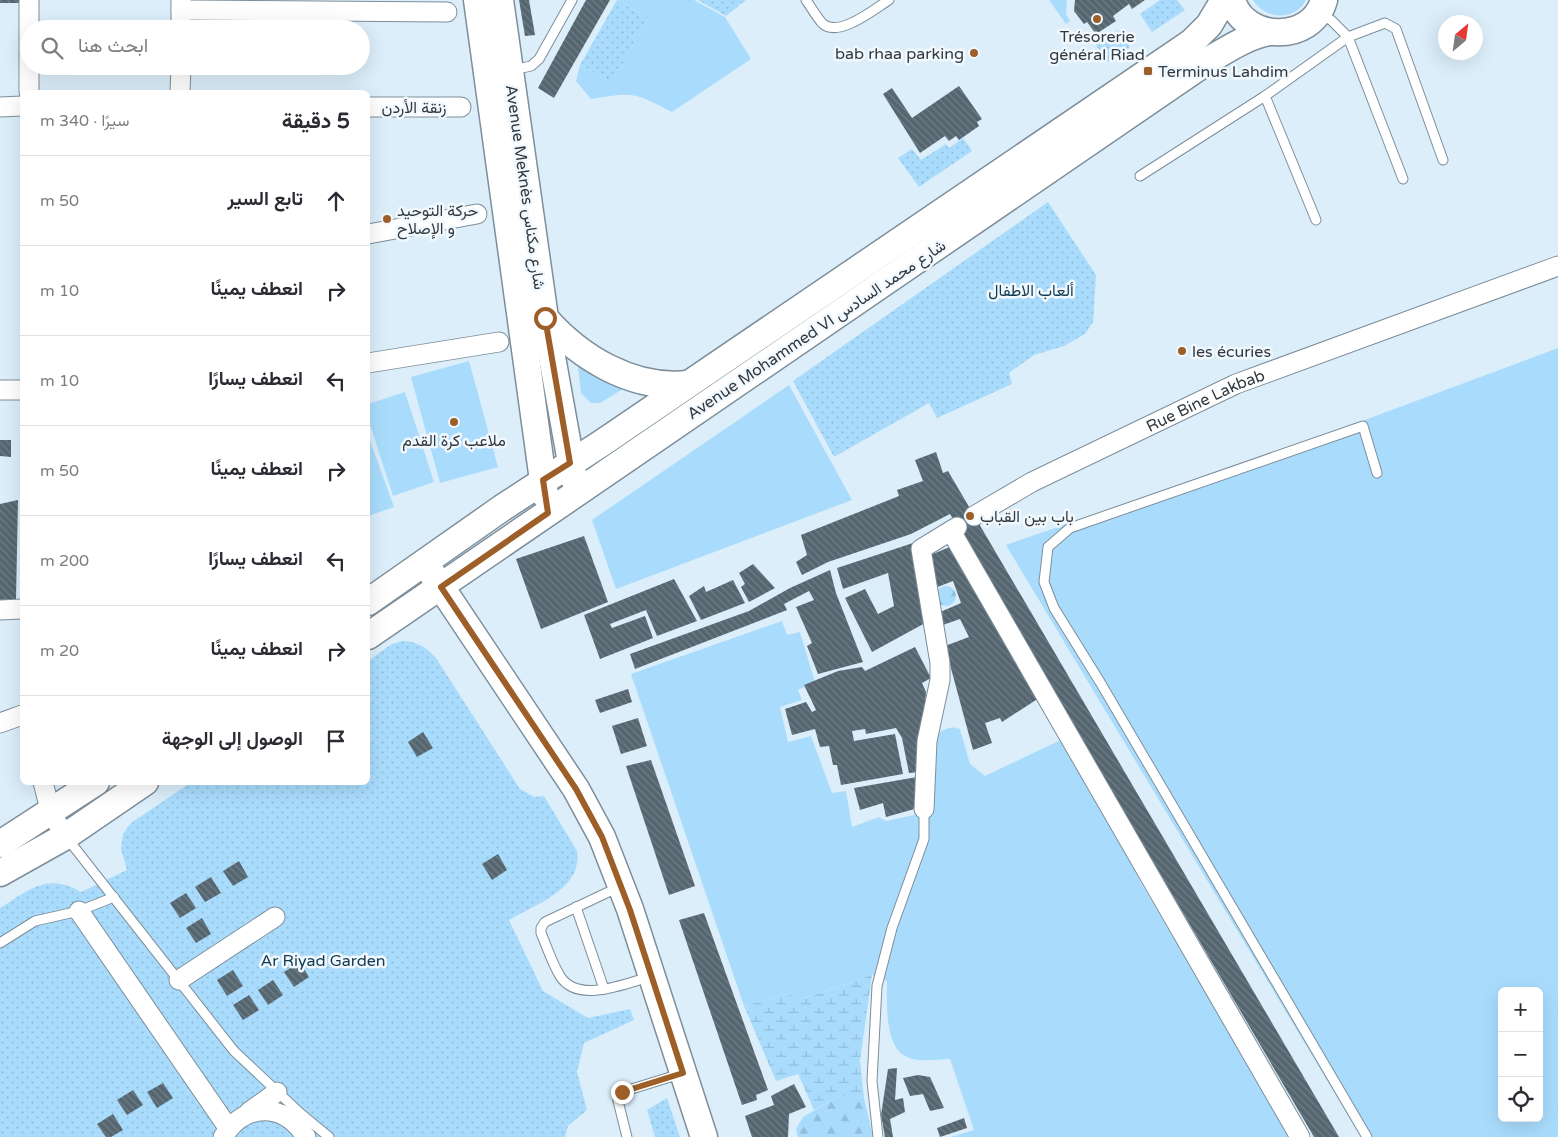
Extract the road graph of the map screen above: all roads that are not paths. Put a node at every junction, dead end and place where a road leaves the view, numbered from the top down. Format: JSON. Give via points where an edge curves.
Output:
{"nodes":[{"id":1,"x":28,"y":0,"type":"edge"},
{"id":2,"x":477,"y":0,"type":"edge"},
{"id":3,"x":500,"y":0,"type":"edge"},
{"id":4,"x":572,"y":0,"type":"edge"},
{"id":5,"x":806,"y":0,"type":"edge"},
{"id":6,"x":889,"y":0,"type":"edge"},
{"id":7,"x":1224,"y":0,"type":"edge"},
{"id":8,"x":1232,"y":0,"type":"edge"},
{"id":9,"x":1320,"y":6,"type":"edge"},
{"id":10,"x":446,"y":12,"type":"dead end"},
{"id":11,"x":181,"y":13,"type":"edge"},
{"id":12,"x":28,"y":20,"type":"edge"},
{"id":13,"x":1270,"y":32,"type":"junction"},
{"id":14,"x":1348,"y":37,"type":"junction"},
{"id":15,"x":499,"y":72,"type":"junction"},
{"id":16,"x":29,"y":75,"type":"edge"},
{"id":17,"x":181,"y":75,"type":"edge"},
{"id":18,"x":29,"y":90,"type":"edge"},
{"id":19,"x":180,"y":90,"type":"edge"},
{"id":20,"x":1265,"y":96,"type":"junction"},
{"id":21,"x":20,"y":106,"type":"edge"},
{"id":22,"x":0,"y":107,"type":"edge"},
{"id":23,"x":370,"y":107,"type":"edge"},
{"id":24,"x":461,"y":107,"type":"dead end"},
{"id":25,"x":1443,"y":160,"type":"dead end"},
{"id":26,"x":1140,"y":176,"type":"dead end"},
{"id":27,"x":1403,"y":179,"type":"dead end"},
{"id":28,"x":477,"y":214,"type":"dead end"},
{"id":29,"x":1316,"y":220,"type":"dead end"},
{"id":30,"x":370,"y":234,"type":"edge"},
{"id":31,"x":1558,"y":266,"type":"edge"},
{"id":32,"x":545,"y":318,"type":"junction"},
{"id":33,"x":499,"y":342,"type":"dead end"},
{"id":34,"x":370,"y":363,"type":"edge"},
{"id":35,"x":688,"y":384,"type":"junction"},
{"id":36,"x":0,"y":390,"type":"edge"},
{"id":37,"x":20,"y":390,"type":"edge"},
{"id":38,"x":565,"y":435,"type":"junction"},
{"id":39,"x":539,"y":448,"type":"junction"},
{"id":40,"x":570,"y":463,"type":"junction"},
{"id":41,"x":1377,"y":473,"type":"dead end"},
{"id":42,"x":543,"y":480,"type":"junction"},
{"id":43,"x":577,"y":492,"type":"junction"},
{"id":44,"x":548,"y":513,"type":"junction"},
{"id":45,"x":974,"y":516,"type":"dead end"},
{"id":46,"x":425,"y":563,"type":"junction"},
{"id":47,"x":441,"y":587,"type":"junction"},
{"id":48,"x":370,"y":601,"type":"edge"},
{"id":49,"x":20,"y":609,"type":"edge"},
{"id":50,"x":0,"y":610,"type":"edge"},
{"id":51,"x":370,"y":635,"type":"edge"},
{"id":52,"x":20,"y":716,"type":"edge"},
{"id":53,"x":0,"y":723,"type":"edge"},
{"id":54,"x":44,"y":785,"type":"edge"},
{"id":55,"x":92,"y":785,"type":"edge"},
{"id":56,"x":141,"y":785,"type":"edge"},
{"id":57,"x":924,"y":809,"type":"joint"},
{"id":58,"x":50,"y":814,"type":"junction"},
{"id":59,"x":66,"y":836,"type":"junction"},
{"id":60,"x":0,"y":844,"type":"edge"},
{"id":61,"x":0,"y":873,"type":"edge"},
{"id":62,"x":621,"y":886,"type":"junction"},
{"id":63,"x":114,"y":897,"type":"junction"},
{"id":64,"x":576,"y":907,"type":"junction"},
{"id":65,"x":79,"y":910,"type":"junction"},
{"id":66,"x":275,"y":917,"type":"dead end"},
{"id":67,"x":0,"y":943,"type":"edge"},
{"id":68,"x":652,"y":976,"type":"junction"},
{"id":69,"x":179,"y":980,"type":"junction"},
{"id":70,"x":604,"y":989,"type":"junction"},
{"id":71,"x":683,"y":1073,"type":"junction"},
{"id":72,"x":277,"y":1092,"type":"junction"},
{"id":73,"x":231,"y":1126,"type":"edge"},
{"id":74,"x":317,"y":1135,"type":"edge"},
{"id":75,"x":210,"y":1137,"type":"edge"},
{"id":76,"x":627,"y":1137,"type":"edge"},
{"id":77,"x":704,"y":1137,"type":"edge"},
{"id":78,"x":878,"y":1137,"type":"edge"},
{"id":79,"x":1300,"y":1137,"type":"edge"},
{"id":80,"x":1367,"y":1137,"type":"edge"}],
"edges":[{"from":1,"to":12,"type":"street"},
{"from":2,"to":15,"type":"main road","name":"Avenue Meknès شارع مكناس"},
{"from":3,"to":15,"type":"main road","name":"Avenue Meknès شارع مكناس"},
{"from":4,"to":15,"type":"lane","via":[[536,63]]},
{"from":5,"to":6,"type":"lane","via":[[822,23],[834,28],[846,26]]},
{"from":7,"to":35,"type":"main road","name":"Avenue Mohammed VI شارع محمد السادس","via":[[1209,25],[1192,42]]},
{"from":8,"to":13,"type":"main road","via":[[1241,17],[1254,27]]},
{"from":9,"to":13,"type":"main road","via":[[1308,22],[1296,30]]},
{"from":9,"to":14,"type":"lane"},
{"from":10,"to":11,"type":"street"},
{"from":13,"to":43,"type":"main road","name":"Avenue Mohammed VI شارع محمد السادس","via":[[1240,42],[1208,60]]},
{"from":14,"to":20,"type":"lane"},
{"from":14,"to":25,"type":"lane","via":[[1385,23],[1396,29]]},
{"from":14,"to":27,"type":"lane"},
{"from":15,"to":32,"type":"main road","name":"Avenue Meknès شارع مكناس"},
{"from":15,"to":39,"type":"main road","name":"Avenue Meknès شارع مكناس"},
{"from":16,"to":18,"type":"street"},
{"from":17,"to":19,"type":"street"},
{"from":20,"to":26,"type":"lane"},
{"from":20,"to":29,"type":"lane"},
{"from":21,"to":22,"type":"street"},
{"from":23,"to":24,"type":"street","name":"زنقة الأردن"},
{"from":28,"to":30,"type":"street"},
{"from":31,"to":45,"type":"street","name":"Rue Bine Lakbab","via":[[1236,384],[1032,482]]},
{"from":32,"to":35,"type":"main road","via":[[571,344],[629,377],[655,385]]},
{"from":32,"to":38,"type":"main road","name":"Avenue Meknès شارع مكناس"},
{"from":33,"to":34,"type":"street"},
{"from":35,"to":40,"type":"main road","name":"Avenue Mohammed VI شارع محمد السادس"},
{"from":36,"to":37,"type":"street"},
{"from":38,"to":39,"type":"street"},
{"from":38,"to":40,"type":"main road","name":"Avenue Meknès شارع مكناس"},
{"from":39,"to":42,"type":"main road","name":"Avenue Meknès شارع مكناس"},
{"from":40,"to":42,"type":"main road","name":"Avenue Mohammed VI شارع محمد السادس"},
{"from":40,"to":43,"type":"main road","name":"Avenue Meknès شارع مكناس"},
{"from":41,"to":80,"type":"lane","via":[[1363,426],[1070,528],[1048,547],[1044,582],[1054,608]]},
{"from":42,"to":44,"type":"main road","name":"Avenue Meknès شارع مكناس"},
{"from":42,"to":46,"type":"main road","name":"Avenue Mohammed VI شارع محمد السادس"},
{"from":43,"to":44,"type":"main road","name":"Avenue Mohammed VI شارع محمد السادس"},
{"from":44,"to":47,"type":"main road","name":"Avenue Mohammed VI شارع محمد السادس"},
{"from":46,"to":47,"type":"main road"},
{"from":46,"to":48,"type":"main road","name":"Avenue Mohammed VI شارع محمد السادس"},
{"from":47,"to":51,"type":"main road","name":"Avenue Mohammed VI شارع محمد السادس"},
{"from":47,"to":62,"type":"main road","via":[[576,789],[602,837]]},
{"from":49,"to":50,"type":"street"},
{"from":52,"to":53,"type":"street"},
{"from":54,"to":58,"type":"street"},
{"from":55,"to":58,"type":"main road"},
{"from":56,"to":59,"type":"main road"},
{"from":57,"to":78,"type":"lane","via":[[924,839],[892,928],[877,986],[872,1081]]},
{"from":57,"to":79,"type":"street","via":[[927,741],[940,680],[940,663],[921,549],[954,529]]},
{"from":58,"to":59,"type":"street"},
{"from":58,"to":60,"type":"main road"},
{"from":59,"to":61,"type":"main road"},
{"from":59,"to":63,"type":"lane"},
{"from":62,"to":64,"type":"lane"},
{"from":62,"to":68,"type":"main road"},
{"from":63,"to":65,"type":"lane"},
{"from":63,"to":69,"type":"lane"},
{"from":64,"to":70,"type":"lane"},
{"from":64,"to":70,"type":"lane","via":[[545,922],[541,933],[563,980],[586,992]]},
{"from":65,"to":67,"type":"lane","via":[[35,921]]},
{"from":65,"to":73,"type":"street"},
{"from":66,"to":69,"type":"street"},
{"from":68,"to":70,"type":"lane"},
{"from":68,"to":71,"type":"main road"},
{"from":69,"to":72,"type":"lane","via":[[234,1051]]},
{"from":71,"to":76,"type":"lane","via":[[622,1092],[618,1101]]},
{"from":71,"to":77,"type":"main road"},
{"from":72,"to":73,"type":"street"},
{"from":72,"to":74,"type":"lane"},
{"from":73,"to":74,"type":"street","via":[[258,1111],[273,1111]]},
{"from":73,"to":75,"type":"street"}]}
